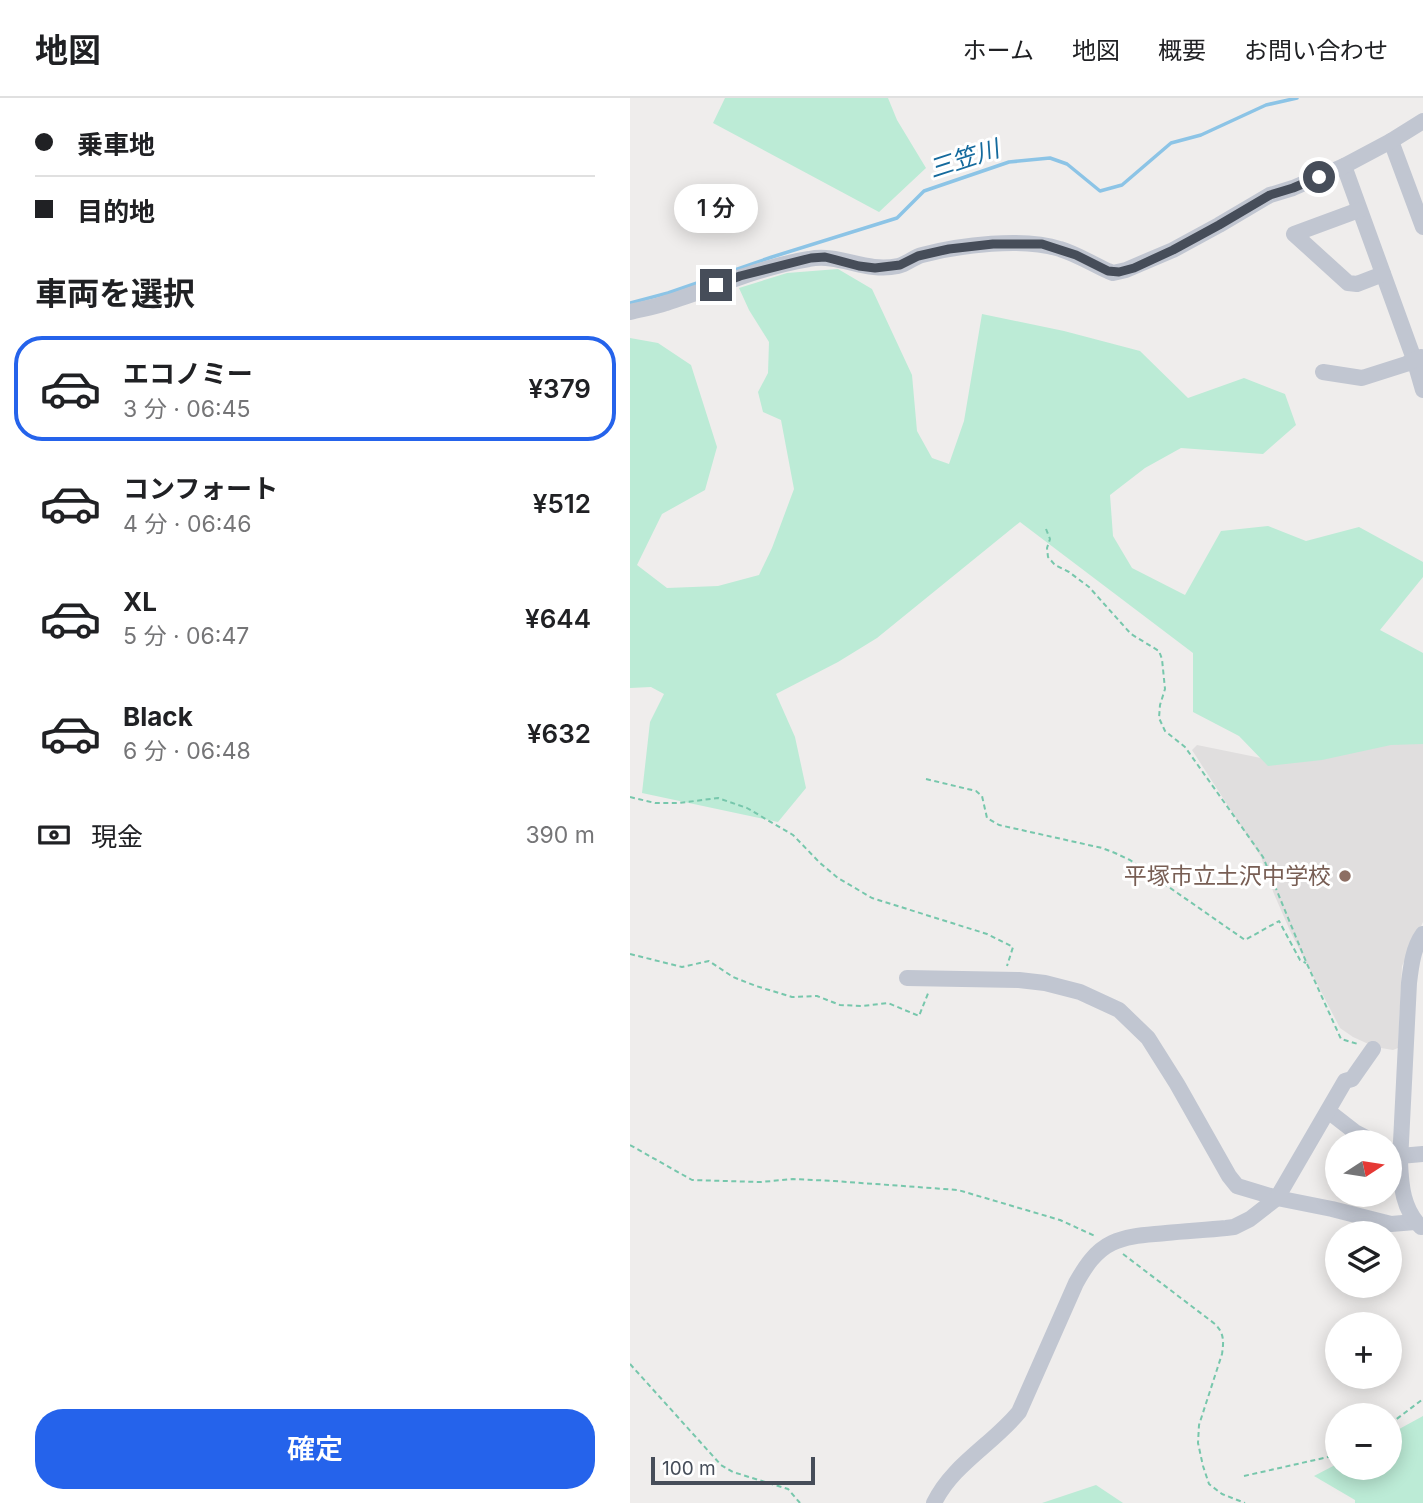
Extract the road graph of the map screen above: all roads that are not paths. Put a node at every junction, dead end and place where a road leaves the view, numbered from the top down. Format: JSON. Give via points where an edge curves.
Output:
{"nodes":[{"id":1,"x":1423,"y":121,"type":"edge"},
{"id":2,"x":1391,"y":141,"type":"junction"},
{"id":3,"x":1344,"y":166,"type":"junction"},
{"id":4,"x":1360,"y":210,"type":"junction"},
{"id":5,"x":1423,"y":227,"type":"edge"},
{"id":6,"x":1383,"y":275,"type":"junction"},
{"id":7,"x":630,"y":312,"type":"edge"},
{"id":8,"x":1419,"y":357,"type":"edge"},
{"id":9,"x":1323,"y":372,"type":"dead end"},
{"id":10,"x":1423,"y":390,"type":"edge"},
{"id":11,"x":1423,"y":934,"type":"edge"},
{"id":12,"x":907,"y":978,"type":"dead end"},
{"id":13,"x":1373,"y":1049,"type":"road end"},
{"id":14,"x":1328,"y":1111,"type":"junction"},
{"id":15,"x":1352,"y":1130,"type":"edge"},
{"id":16,"x":1397,"y":1130,"type":"edge"},
{"id":17,"x":1402,"y":1153,"type":"edge"},
{"id":18,"x":1423,"y":1154,"type":"edge"},
{"id":19,"x":1402,"y":1190,"type":"edge"},
{"id":20,"x":1277,"y":1198,"type":"junction"},
{"id":21,"x":1419,"y":1226,"type":"edge"},
{"id":22,"x":934,"y":1503,"type":"edge"}],
"edges":[{"from":1,"to":2,"type":"street"},
{"from":2,"to":3,"type":"street"},
{"from":2,"to":5,"type":"street"},
{"from":3,"to":4,"type":"street"},
{"from":3,"to":7,"type":"street","via":[[1270,195],[1173,250],[1119,272],[1042,244],[969,246],[875,268],[825,257],[740,276]]},
{"from":4,"to":6,"type":"street"},
{"from":4,"to":6,"type":"street","via":[[1294,234],[1348,283]]},
{"from":6,"to":8,"type":"street"},
{"from":8,"to":9,"type":"street","via":[[1363,379]]},
{"from":8,"to":10,"type":"street"},
{"from":11,"to":16,"type":"street","via":[[1409,983]]},
{"from":12,"to":20,"type":"street","via":[[1045,983],[1080,992],[1119,1010],[1148,1038],[1237,1186]]},
{"from":13,"to":14,"type":"street"},
{"from":14,"to":15,"type":"street"},
{"from":14,"to":20,"type":"street"},
{"from":17,"to":18,"type":"street"},
{"from":19,"to":21,"type":"street"},
{"from":20,"to":21,"type":"street"},
{"from":20,"to":22,"type":"street","via":[[1234,1227],[1141,1235],[1096,1254],[1076,1283],[1019,1412],[956,1472]]}]}
